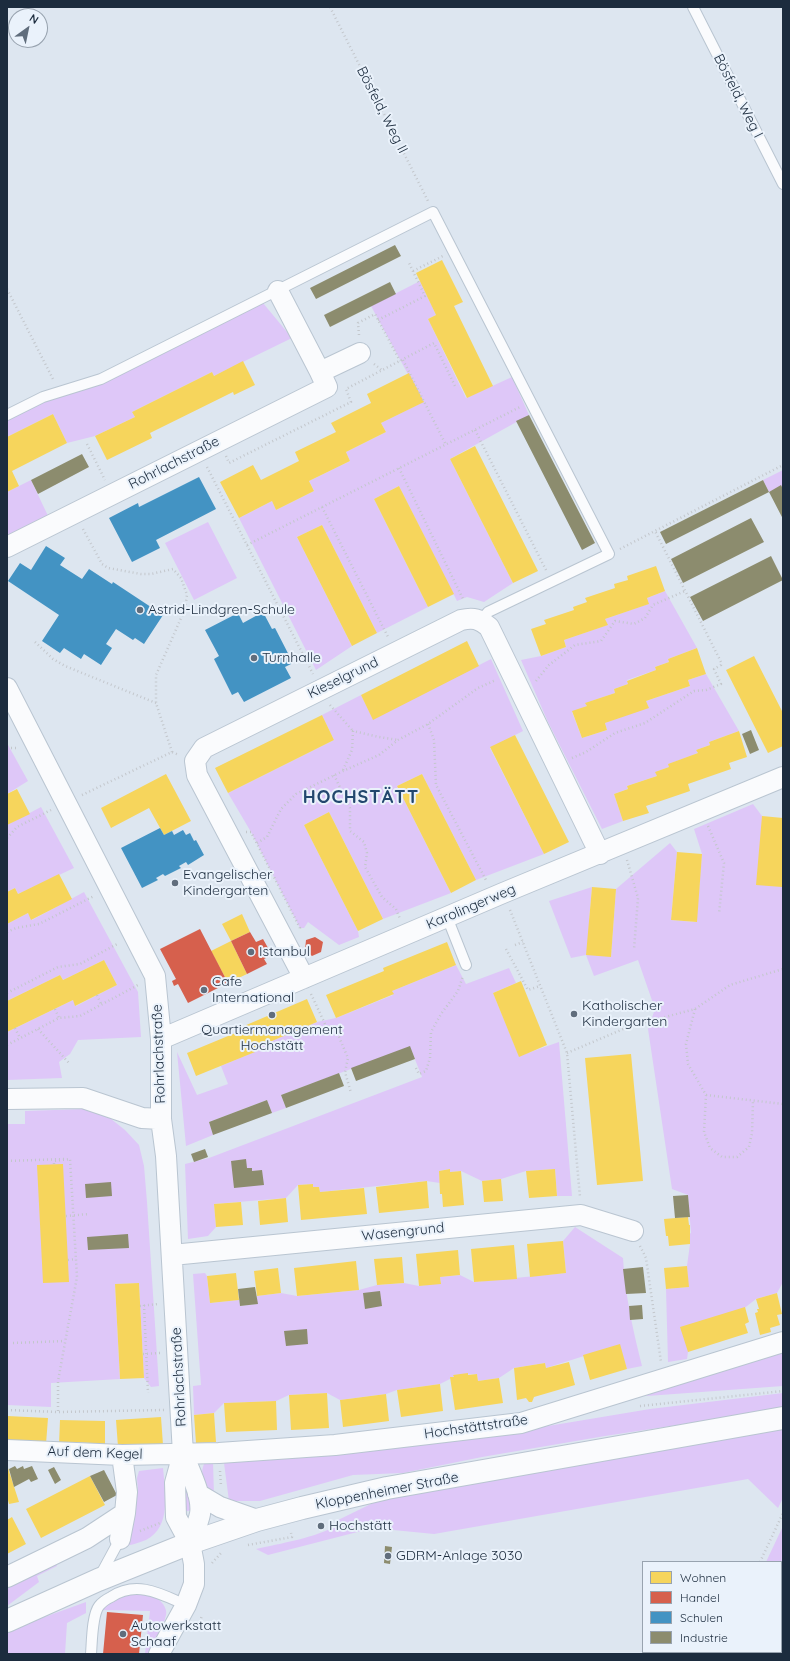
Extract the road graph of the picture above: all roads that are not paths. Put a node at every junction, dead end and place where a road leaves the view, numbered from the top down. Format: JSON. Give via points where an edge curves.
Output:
{"nodes":[{"id":1,"x":693,"y":7,"type":"edge"},
{"id":2,"x":783,"y":184,"type":"edge"},
{"id":3,"x":278,"y":291,"type":"junction"},
{"id":4,"x":360,"y":353,"type":"road end"},
{"id":5,"x":320,"y":372,"type":"junction"},
{"id":6,"x":7,"y":415,"type":"edge"},
{"id":7,"x":7,"y":547,"type":"edge"},
{"id":8,"x":476,"y":619,"type":"junction"},
{"id":9,"x":7,"y":688,"type":"edge"},
{"id":10,"x":783,"y":777,"type":"edge"},
{"id":11,"x":600,"y":854,"type":"junction"},
{"id":12,"x":446,"y":917,"type":"junction"},
{"id":13,"x":466,"y":965,"type":"road end"},
{"id":14,"x":304,"y":978,"type":"junction"},
{"id":15,"x":161,"y":1040,"type":"junction"},
{"id":16,"x":7,"y":1099,"type":"edge"},
{"id":17,"x":161,"y":1119,"type":"junction"},
{"id":18,"x":633,"y":1231,"type":"road end"},
{"id":19,"x":172,"y":1254,"type":"junction"},
{"id":20,"x":783,"y":1342,"type":"edge"},
{"id":21,"x":783,"y":1418,"type":"edge"},
{"id":22,"x":7,"y":1450,"type":"edge"},
{"id":23,"x":183,"y":1454,"type":"junction"},
{"id":24,"x":122,"y":1455,"type":"junction"},
{"id":25,"x":198,"y":1494,"type":"junction"},
{"id":26,"x":125,"y":1513,"type":"junction"},
{"id":27,"x":257,"y":1520,"type":"junction"},
{"id":28,"x":120,"y":1538,"type":"joint"},
{"id":29,"x":190,"y":1543,"type":"junction"},
{"id":30,"x":7,"y":1577,"type":"edge"},
{"id":31,"x":98,"y":1580,"type":"junction"},
{"id":32,"x":186,"y":1606,"type":"junction"},
{"id":33,"x":7,"y":1621,"type":"edge"},
{"id":34,"x":91,"y":1654,"type":"edge"},
{"id":35,"x":159,"y":1654,"type":"edge"}],
"edges":[{"from":1,"to":2,"type":"lane","name":"Bösfeld, Weg I"},
{"from":3,"to":5,"type":"street","name":"Rohrlachstraße"},
{"from":3,"to":6,"type":"lane","via":[[101,379],[43,397]]},
{"from":3,"to":8,"type":"lane","via":[[433,212],[609,554]]},
{"from":4,"to":5,"type":"street"},
{"from":5,"to":7,"type":"street","name":"Rohrlachstraße","via":[[327,387]]},
{"from":8,"to":11,"type":"street","via":[[489,627]]},
{"from":8,"to":14,"type":"street","name":"Kieselgrund","via":[[461,620],[204,748],[195,761],[197,775]]},
{"from":9,"to":15,"type":"street","name":"Rohrlachstraße","via":[[155,976]]},
{"from":10,"to":11,"type":"street","name":"Karolingerweg"},
{"from":11,"to":12,"type":"street","name":"Karolingerweg"},
{"from":12,"to":13,"type":"lane"},
{"from":12,"to":14,"type":"street","name":"Karolingerweg"},
{"from":14,"to":15,"type":"street","name":"Karolingerweg"},
{"from":15,"to":17,"type":"street","name":"Rohrlachstraße"},
{"from":16,"to":17,"type":"street","via":[[83,1098],[142,1118]]},
{"from":17,"to":19,"type":"street","name":"Rohrlachstraße"},
{"from":18,"to":19,"type":"street","name":"Wasengrund","via":[[581,1215]]},
{"from":19,"to":23,"type":"street","name":"Rohrlachstraße"},
{"from":20,"to":23,"type":"street","name":"Hochstättstraße","via":[[521,1423],[335,1445]]},
{"from":21,"to":27,"type":"main road","name":"Kloppenheimer Straße","via":[[387,1488]]},
{"from":22,"to":24,"type":"street","name":"Auf dem Kegel"},
{"from":23,"to":24,"type":"street","name":"Auf dem Kegel"},
{"from":23,"to":25,"type":"street","name":"Rohrlachstraße"},
{"from":23,"to":29,"type":"street","name":"Rohrlachstraße","via":[[175,1483],[176,1517]]},
{"from":24,"to":26,"type":"street","via":[[127,1492]]},
{"from":25,"to":27,"type":"street","via":[[220,1507]]},
{"from":25,"to":29,"type":"street","name":"Rohrlachstraße","via":[[200,1512]]},
{"from":26,"to":28,"type":"street"},
{"from":26,"to":30,"type":"street","via":[[87,1538]]},
{"from":27,"to":29,"type":"main road","name":"Kloppenheimer Straße"},
{"from":28,"to":31,"type":"lane"},
{"from":29,"to":31,"type":"main road","name":"Kloppenheimer Straße"},
{"from":29,"to":32,"type":"street","via":[[194,1584]]},
{"from":31,"to":33,"type":"main road","name":"Kloppenheimer Straße"},
{"from":32,"to":34,"type":"lane","via":[[161,1594],[136,1588],[115,1594],[102,1602],[96,1612]]},
{"from":32,"to":35,"type":"street"}]}
